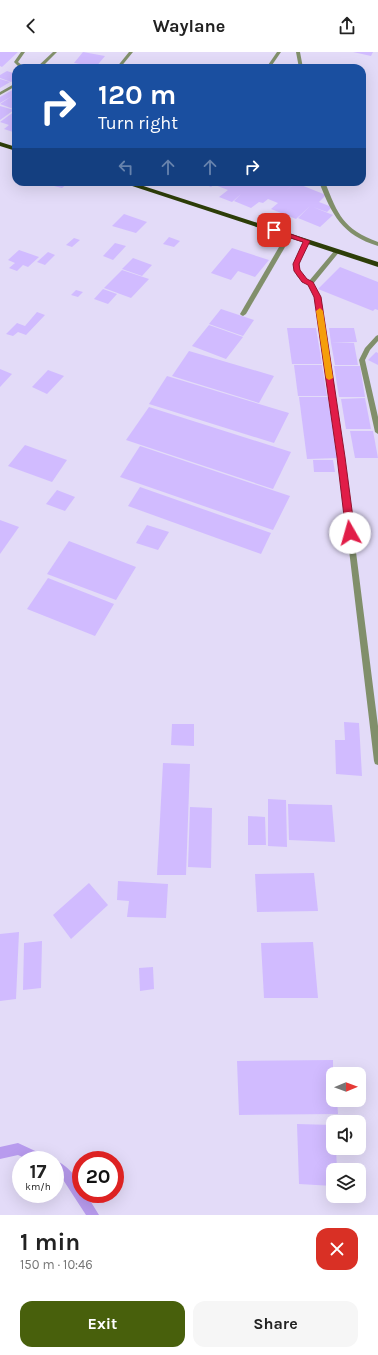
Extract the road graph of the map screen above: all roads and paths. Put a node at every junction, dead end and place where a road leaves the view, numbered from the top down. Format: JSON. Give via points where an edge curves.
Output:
{"nodes":[{"id":1,"x":23,"y":52,"type":"edge"},
{"id":2,"x":55,"y":52,"type":"edge"},
{"id":3,"x":131,"y":52,"type":"edge"},
{"id":4,"x":279,"y":52,"type":"edge"},
{"id":5,"x":298,"y":52,"type":"edge"},
{"id":6,"x":17,"y":64,"type":"edge"},
{"id":7,"x":42,"y":64,"type":"edge"},
{"id":8,"x":121,"y":64,"type":"edge"},
{"id":9,"x":271,"y":64,"type":"edge"},
{"id":10,"x":300,"y":64,"type":"edge"},
{"id":11,"x":12,"y":86,"type":"edge"},
{"id":12,"x":0,"y":94,"type":"edge"},
{"id":13,"x":0,"y":144,"type":"edge"},
{"id":14,"x":12,"y":148,"type":"edge"},
{"id":15,"x":137,"y":186,"type":"edge"},
{"id":16,"x":324,"y":186,"type":"edge"},
{"id":17,"x":289,"y":235,"type":"junction"},
{"id":18,"x":307,"y":241,"type":"junction"},
{"id":19,"x":378,"y":244,"type":"edge"},
{"id":20,"x":337,"y":251,"type":"junction"},
{"id":21,"x":378,"y":265,"type":"edge"},
{"id":22,"x":310,"y":284,"type":"junction"},
{"id":23,"x":243,"y":314,"type":"dead end"},
{"id":24,"x":378,"y":337,"type":"edge"},
{"id":25,"x":378,"y":432,"type":"edge"},
{"id":26,"x":378,"y":761,"type":"edge"}],
"edges":[{"from":1,"to":6,"type":"street","via":[[16,62]]},
{"from":2,"to":7,"type":"street"},
{"from":3,"to":8,"type":"street"},
{"from":4,"to":9,"type":"street"},
{"from":5,"to":10,"type":"street"},
{"from":11,"to":12,"type":"street"},
{"from":13,"to":14,"type":"highway"},
{"from":15,"to":17,"type":"highway"},
{"from":16,"to":19,"type":"street","via":[[332,206],[346,227],[362,238]]},
{"from":17,"to":18,"type":"highway"},
{"from":17,"to":23,"type":"street"},
{"from":18,"to":20,"type":"highway"},
{"from":18,"to":22,"type":"street","via":[[296,264],[297,271]]},
{"from":20,"to":21,"type":"highway"},
{"from":20,"to":22,"type":"street"},
{"from":22,"to":26,"type":"street","via":[[318,297],[341,457]]},
{"from":24,"to":25,"type":"street","via":[[367,349],[362,360]]}]}
